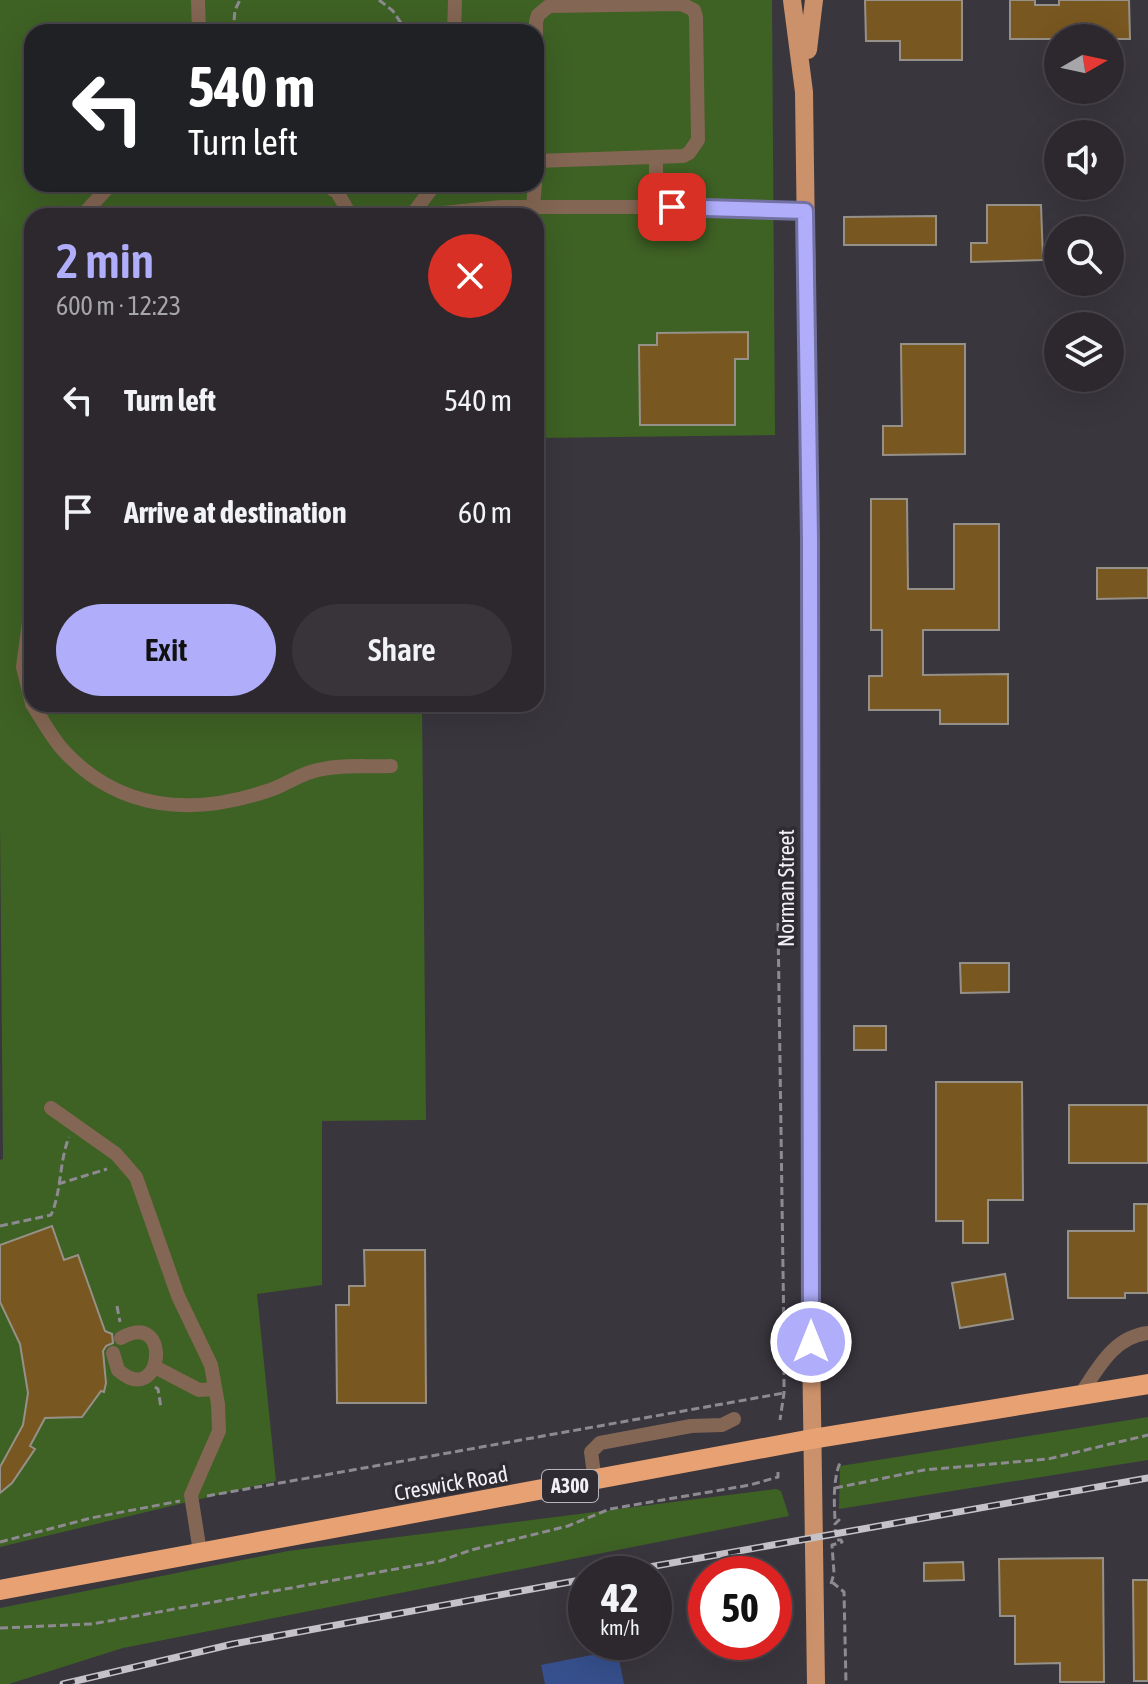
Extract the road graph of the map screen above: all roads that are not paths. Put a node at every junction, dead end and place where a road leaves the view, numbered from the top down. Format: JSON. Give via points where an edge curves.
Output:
{"nodes":[{"id":1,"x":198,"y":0,"type":"edge"},
{"id":2,"x":455,"y":0,"type":"edge"},
{"id":3,"x":792,"y":0,"type":"edge"},
{"id":4,"x":814,"y":0,"type":"edge"},
{"id":5,"x":199,"y":24,"type":"edge"},
{"id":6,"x":454,"y":24,"type":"edge"},
{"id":7,"x":536,"y":24,"type":"edge"},
{"id":8,"x":804,"y":92,"type":"junction"},
{"id":9,"x":656,"y":157,"type":"junction"},
{"id":10,"x":544,"y":161,"type":"edge"},
{"id":11,"x":104,"y":192,"type":"edge"},
{"id":12,"x":534,"y":192,"type":"edge"},
{"id":13,"x":533,"y":207,"type":"junction"},
{"id":14,"x":656,"y":207,"type":"junction"},
{"id":15,"x":89,"y":208,"type":"edge"},
{"id":16,"x":491,"y":208,"type":"edge"},
{"id":17,"x":805,"y":211,"type":"junction"},
{"id":18,"x":37,"y":712,"type":"edge"},
{"id":19,"x":391,"y":766,"type":"dead end"},
{"id":20,"x":51,"y":1108,"type":"dead end"},
{"id":21,"x":1148,"y":1333,"type":"edge"},
{"id":22,"x":121,"y":1338,"type":"dead end"},
{"id":23,"x":113,"y":1353,"type":"dead end"},
{"id":24,"x":149,"y":1372,"type":"junction"},
{"id":25,"x":1148,"y":1384,"type":"edge"},
{"id":26,"x":215,"y":1389,"type":"junction"},
{"id":27,"x":1080,"y":1395,"type":"junction"},
{"id":28,"x":734,"y":1419,"type":"dead end"},
{"id":29,"x":812,"y":1439,"type":"junction"},
{"id":30,"x":595,"y":1481,"type":"junction"},
{"id":31,"x":200,"y":1552,"type":"junction"},
{"id":32,"x":0,"y":1590,"type":"edge"},
{"id":33,"x":816,"y":1684,"type":"edge"}],
"edges":[{"from":1,"to":5,"type":"lane"},
{"from":2,"to":6,"type":"lane"},
{"from":3,"to":8,"type":"main road","name":"Norman Street"},
{"from":4,"to":8,"type":"main road","name":"Norman Street"},
{"from":7,"to":9,"type":"lane","via":[[549,6],[681,4],[694,10],[698,140],[683,156]]},
{"from":8,"to":17,"type":"main road","name":"Norman Street"},
{"from":9,"to":10,"type":"lane"},
{"from":9,"to":14,"type":"lane"},
{"from":11,"to":15,"type":"lane"},
{"from":12,"to":13,"type":"lane"},
{"from":13,"to":14,"type":"lane"},
{"from":13,"to":16,"type":"lane"},
{"from":14,"to":17,"type":"lane"},
{"from":17,"to":29,"type":"main road","name":"Norman Street"},
{"from":18,"to":19,"type":"lane","via":[[62,750],[93,776],[122,795],[152,803],[232,800],[269,791],[314,770]]},
{"from":20,"to":26,"type":"lane","via":[[116,1154],[136,1177],[178,1296],[211,1363]]},
{"from":21,"to":27,"type":"lane","via":[[1115,1345]]},
{"from":22,"to":24,"type":"lane","via":[[136,1333],[150,1338],[158,1351]]},
{"from":23,"to":24,"type":"lane","via":[[114,1364],[130,1378]]},
{"from":24,"to":26,"type":"lane","via":[[201,1390]]},
{"from":25,"to":27,"type":"highway","name":"Creswick Road","number":"A300"},
{"from":26,"to":31,"type":"lane","via":[[219,1431],[190,1499]]},
{"from":27,"to":29,"type":"highway","name":"Creswick Road","number":"A300"},
{"from":28,"to":30,"type":"lane","via":[[600,1443],[591,1452]]},
{"from":29,"to":30,"type":"highway","name":"Creswick Road","number":"A300"},
{"from":29,"to":33,"type":"main road","name":"Norman Street"},
{"from":30,"to":31,"type":"highway","name":"Creswick Road","number":"A300"},
{"from":31,"to":32,"type":"highway","name":"Creswick Road","number":"A300"}]}
